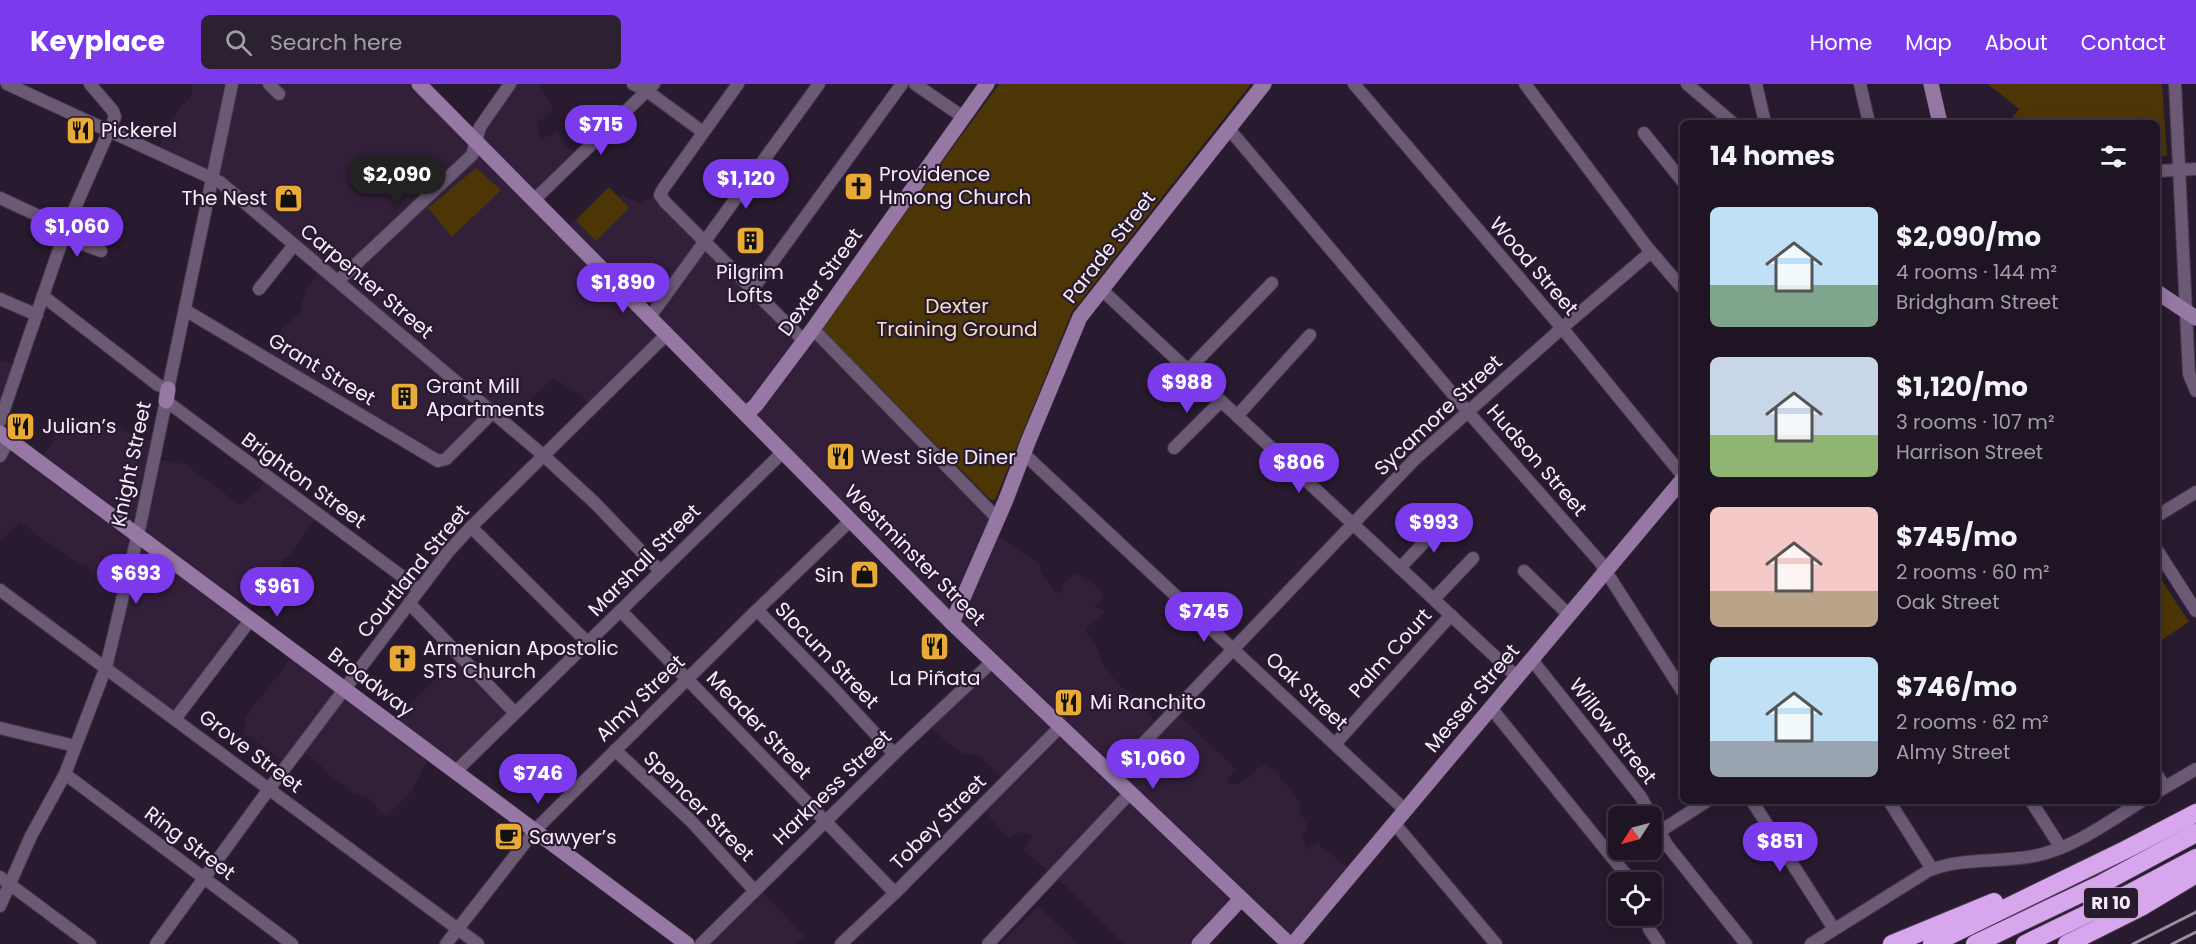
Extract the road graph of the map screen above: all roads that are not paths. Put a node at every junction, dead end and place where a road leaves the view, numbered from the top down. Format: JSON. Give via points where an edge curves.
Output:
{"nodes":[{"id":1,"x":7,"y":84,"type":"edge"},
{"id":2,"x":90,"y":84,"type":"edge"},
{"id":3,"x":232,"y":84,"type":"edge"},
{"id":4,"x":269,"y":84,"type":"edge"},
{"id":5,"x":419,"y":84,"type":"edge"},
{"id":6,"x":510,"y":84,"type":"edge"},
{"id":7,"x":633,"y":84,"type":"edge"},
{"id":8,"x":738,"y":84,"type":"edge"},
{"id":9,"x":819,"y":84,"type":"edge"},
{"id":10,"x":902,"y":84,"type":"edge"},
{"id":11,"x":915,"y":84,"type":"edge"},
{"id":12,"x":987,"y":84,"type":"edge"},
{"id":13,"x":1264,"y":84,"type":"edge"},
{"id":14,"x":1354,"y":84,"type":"edge"},
{"id":15,"x":1525,"y":84,"type":"edge"},
{"id":16,"x":1687,"y":84,"type":"edge"},
{"id":17,"x":1756,"y":84,"type":"edge"},
{"id":18,"x":1860,"y":84,"type":"edge"},
{"id":19,"x":1931,"y":84,"type":"edge"},
{"id":20,"x":2175,"y":84,"type":"edge"},
{"id":21,"x":650,"y":87,"type":"edge"},
{"id":22,"x":279,"y":94,"type":"dead end"},
{"id":23,"x":963,"y":117,"type":"junction"},
{"id":24,"x":1729,"y":120,"type":"edge"},
{"id":25,"x":1764,"y":120,"type":"edge"},
{"id":26,"x":1868,"y":120,"type":"edge"},
{"id":27,"x":1939,"y":120,"type":"edge"},
{"id":28,"x":1229,"y":129,"type":"junction"},
{"id":29,"x":110,"y":131,"type":"junction"},
{"id":30,"x":703,"y":132,"type":"junction"},
{"id":31,"x":1644,"y":133,"type":"dead end"},
{"id":32,"x":475,"y":141,"type":"junction"},
{"id":33,"x":2196,"y":169,"type":"edge"},
{"id":34,"x":2179,"y":170,"type":"junction"},
{"id":35,"x":2160,"y":171,"type":"edge"},
{"id":36,"x":213,"y":178,"type":"junction"},
{"id":37,"x":1680,"y":178,"type":"edge"},
{"id":38,"x":0,"y":198,"type":"edge"},
{"id":39,"x":534,"y":200,"type":"junction"},
{"id":40,"x":65,"y":233,"type":"junction"},
{"id":41,"x":705,"y":242,"type":"junction"},
{"id":42,"x":294,"y":245,"type":"junction"},
{"id":43,"x":101,"y":251,"type":"dead end"},
{"id":44,"x":1651,"y":252,"type":"junction"},
{"id":45,"x":338,"y":281,"type":"junction"},
{"id":46,"x":1272,"y":284,"type":"dead end"},
{"id":47,"x":1680,"y":286,"type":"edge"},
{"id":48,"x":259,"y":289,"type":"dead end"},
{"id":49,"x":752,"y":290,"type":"junction"},
{"id":50,"x":1102,"y":290,"type":"junction"},
{"id":51,"x":2160,"y":294,"type":"edge"},
{"id":52,"x":43,"y":296,"type":"junction"},
{"id":53,"x":0,"y":299,"type":"edge"},
{"id":54,"x":185,"y":310,"type":"junction"},
{"id":55,"x":37,"y":315,"type":"junction"},
{"id":56,"x":2191,"y":315,"type":"edge"},
{"id":57,"x":649,"y":318,"type":"junction"},
{"id":58,"x":1562,"y":328,"type":"junction"},
{"id":59,"x":666,"y":335,"type":"junction"},
{"id":60,"x":808,"y":335,"type":"junction"},
{"id":61,"x":1311,"y":335,"type":"dead end"},
{"id":62,"x":1188,"y":370,"type":"junction"},
{"id":63,"x":2196,"y":391,"type":"edge"},
{"id":64,"x":167,"y":395,"type":"junction"},
{"id":65,"x":1221,"y":401,"type":"junction"},
{"id":66,"x":1468,"y":412,"type":"junction"},
{"id":67,"x":492,"y":413,"type":"junction"},
{"id":68,"x":746,"y":414,"type":"junction"},
{"id":69,"x":1237,"y":416,"type":"junction"},
{"id":70,"x":0,"y":421,"type":"edge"},
{"id":71,"x":5,"y":437,"type":"edge"},
{"id":72,"x":1174,"y":448,"type":"dead end"},
{"id":73,"x":783,"y":452,"type":"junction"},
{"id":74,"x":1023,"y":453,"type":"junction"},
{"id":75,"x":0,"y":456,"type":"edge"},
{"id":76,"x":543,"y":456,"type":"junction"},
{"id":77,"x":1680,"y":473,"type":"edge"},
{"id":78,"x":1680,"y":481,"type":"edge"},
{"id":79,"x":2196,"y":492,"type":"edge"},
{"id":80,"x":2160,"y":514,"type":"edge"},
{"id":81,"x":998,"y":519,"type":"junction"},
{"id":82,"x":1446,"y":519,"type":"dead end"},
{"id":83,"x":851,"y":520,"type":"junction"},
{"id":84,"x":1354,"y":525,"type":"junction"},
{"id":85,"x":471,"y":527,"type":"junction"},
{"id":86,"x":138,"y":535,"type":"junction"},
{"id":87,"x":2160,"y":555,"type":"edge"},
{"id":88,"x":1473,"y":558,"type":"dead end"},
{"id":89,"x":1400,"y":568,"type":"junction"},
{"id":90,"x":660,"y":571,"type":"junction"},
{"id":91,"x":1524,"y":571,"type":"dead end"},
{"id":92,"x":1606,"y":571,"type":"junction"},
{"id":93,"x":419,"y":589,"type":"junction"},
{"id":94,"x":0,"y":590,"type":"edge"},
{"id":95,"x":1434,"y":599,"type":"junction"},
{"id":96,"x":409,"y":603,"type":"junction"},
{"id":97,"x":757,"y":610,"type":"junction"},
{"id":98,"x":621,"y":611,"type":"junction"},
{"id":99,"x":2196,"y":611,"type":"edge"},
{"id":100,"x":1450,"y":615,"type":"junction"},
{"id":101,"x":1569,"y":615,"type":"junction"},
{"id":102,"x":251,"y":619,"type":"junction"},
{"id":103,"x":952,"y":623,"type":"junction"},
{"id":104,"x":588,"y":642,"type":"junction"},
{"id":105,"x":1234,"y":650,"type":"junction"},
{"id":106,"x":1532,"y":660,"type":"junction"},
{"id":107,"x":993,"y":661,"type":"junction"},
{"id":108,"x":106,"y":667,"type":"junction"},
{"id":109,"x":1517,"y":677,"type":"junction"},
{"id":110,"x":688,"y":680,"type":"junction"},
{"id":111,"x":1680,"y":687,"type":"edge"},
{"id":112,"x":344,"y":688,"type":"junction"},
{"id":113,"x":1491,"y":708,"type":"junction"},
{"id":114,"x":515,"y":713,"type":"junction"},
{"id":115,"x":175,"y":719,"type":"junction"},
{"id":116,"x":1061,"y":726,"type":"junction"},
{"id":117,"x":0,"y":728,"type":"edge"},
{"id":118,"x":1335,"y":744,"type":"junction"},
{"id":119,"x":75,"y":746,"type":"junction"},
{"id":120,"x":615,"y":750,"type":"junction"},
{"id":121,"x":894,"y":754,"type":"junction"},
{"id":122,"x":2196,"y":769,"type":"edge"},
{"id":123,"x":456,"y":771,"type":"junction"},
{"id":124,"x":65,"y":774,"type":"junction"},
{"id":125,"x":1113,"y":775,"type":"junction"},
{"id":126,"x":269,"y":789,"type":"junction"},
{"id":127,"x":2161,"y":790,"type":"edge"},
{"id":128,"x":1131,"y":792,"type":"junction"},
{"id":129,"x":1702,"y":804,"type":"edge"},
{"id":130,"x":1754,"y":804,"type":"edge"},
{"id":131,"x":1891,"y":804,"type":"edge"},
{"id":132,"x":2033,"y":804,"type":"edge"},
{"id":133,"x":2137,"y":804,"type":"edge"},
{"id":134,"x":1646,"y":806,"type":"edge"},
{"id":135,"x":1406,"y":810,"type":"junction"},
{"id":136,"x":2196,"y":813,"type":"edge"},
{"id":137,"x":826,"y":822,"type":"junction"},
{"id":138,"x":1394,"y":823,"type":"junction"},
{"id":139,"x":535,"y":830,"type":"junction"},
{"id":140,"x":1662,"y":830,"type":"edge"},
{"id":141,"x":2196,"y":833,"type":"edge"},
{"id":142,"x":1662,"y":837,"type":"edge"},
{"id":143,"x":2061,"y":848,"type":"junction"},
{"id":144,"x":2196,"y":858,"type":"edge"},
{"id":145,"x":1932,"y":869,"type":"junction"},
{"id":146,"x":1624,"y":872,"type":"edge"},
{"id":147,"x":2196,"y":874,"type":"edge"},
{"id":148,"x":204,"y":878,"type":"junction"},
{"id":149,"x":5,"y":881,"type":"edge"},
{"id":150,"x":2059,"y":883,"type":"junction"},
{"id":151,"x":754,"y":890,"type":"junction"},
{"id":152,"x":895,"y":893,"type":"junction"},
{"id":153,"x":1240,"y":900,"type":"junction"},
{"id":154,"x":0,"y":906,"type":"edge"},
{"id":155,"x":1648,"y":926,"type":"edge"},
{"id":156,"x":458,"y":929,"type":"junction"},
{"id":157,"x":1834,"y":929,"type":"junction"},
{"id":158,"x":90,"y":944,"type":"edge"},
{"id":159,"x":156,"y":944,"type":"edge"},
{"id":160,"x":292,"y":944,"type":"edge"},
{"id":161,"x":446,"y":944,"type":"edge"},
{"id":162,"x":478,"y":944,"type":"edge"},
{"id":163,"x":687,"y":944,"type":"edge"},
{"id":164,"x":701,"y":944,"type":"edge"},
{"id":165,"x":841,"y":944,"type":"edge"},
{"id":166,"x":988,"y":944,"type":"edge"},
{"id":167,"x":1199,"y":944,"type":"edge"},
{"id":168,"x":1291,"y":944,"type":"edge"},
{"id":169,"x":1496,"y":944,"type":"edge"},
{"id":170,"x":1659,"y":944,"type":"edge"},
{"id":171,"x":1746,"y":944,"type":"edge"},
{"id":172,"x":1811,"y":944,"type":"edge"},
{"id":173,"x":1892,"y":944,"type":"edge"},
{"id":174,"x":1932,"y":944,"type":"edge"},
{"id":175,"x":1975,"y":944,"type":"edge"},
{"id":176,"x":2025,"y":944,"type":"edge"},
{"id":177,"x":2067,"y":944,"type":"edge"}],
"edges":[{"from":1,"to":29,"type":"street","name":"Carpenter Street"},
{"from":2,"to":29,"type":"street","via":[[115,114]]},
{"from":3,"to":36,"type":"street","name":"Knight Street"},
{"from":4,"to":22,"type":"street"},
{"from":5,"to":32,"type":"main road","name":"Westminster Street"},
{"from":6,"to":32,"type":"street","via":[[480,127]]},
{"from":7,"to":21,"type":"street"},
{"from":8,"to":30,"type":"street"},
{"from":9,"to":41,"type":"street"},
{"from":10,"to":49,"type":"street"},
{"from":11,"to":23,"type":"street"},
{"from":12,"to":23,"type":"main road","name":"Dexter Street"},
{"from":13,"to":28,"type":"main road","name":"Parade Street"},
{"from":14,"to":58,"type":"street","name":"Wood Street"},
{"from":15,"to":44,"type":"street"},
{"from":16,"to":24,"type":"street"},
{"from":17,"to":25,"type":"street"},
{"from":18,"to":26,"type":"street"},
{"from":19,"to":27,"type":"main road"},
{"from":20,"to":34,"type":"street"},
{"from":21,"to":30,"type":"street"},
{"from":21,"to":39,"type":"street"},
{"from":23,"to":60,"type":"main road","name":"Dexter Street"},
{"from":28,"to":50,"type":"main road","name":"Parade Street"},
{"from":28,"to":66,"type":"street","name":"Hudson Street"},
{"from":29,"to":36,"type":"street","name":"Carpenter Street"},
{"from":29,"to":40,"type":"street"},
{"from":30,"to":41,"type":"street","via":[[660,195]]},
{"from":31,"to":37,"type":"street"},
{"from":32,"to":39,"type":"main road","name":"Westminster Street"},
{"from":32,"to":45,"type":"street","via":[[472,155]]},
{"from":33,"to":34,"type":"street"},
{"from":34,"to":35,"type":"street"},
{"from":34,"to":56,"type":"street"},
{"from":36,"to":42,"type":"street","name":"Carpenter Street"},
{"from":36,"to":54,"type":"street","name":"Knight Street"},
{"from":38,"to":40,"type":"street"},
{"from":39,"to":57,"type":"main road","name":"Westminster Street"},
{"from":40,"to":43,"type":"street"},
{"from":40,"to":52,"type":"street"},
{"from":41,"to":49,"type":"street"},
{"from":41,"to":57,"type":"street"},
{"from":42,"to":45,"type":"street","name":"Carpenter Street"},
{"from":42,"to":48,"type":"street"},
{"from":44,"to":47,"type":"street"},
{"from":44,"to":58,"type":"street","name":"Sycamore Street"},
{"from":45,"to":67,"type":"street","name":"Carpenter Street"},
{"from":46,"to":62,"type":"street"},
{"from":49,"to":60,"type":"street"},
{"from":50,"to":62,"type":"street"},
{"from":50,"to":74,"type":"main road","name":"Parade Street","via":[[1080,317]]},
{"from":51,"to":56,"type":"main road"},
{"from":52,"to":55,"type":"street"},
{"from":52,"to":64,"type":"street","name":"Brighton Street"},
{"from":53,"to":55,"type":"street"},
{"from":54,"to":64,"type":"street","name":"Knight Street"},
{"from":54,"to":67,"type":"street","name":"Grant Street","via":[[438,461],[446,459]]},
{"from":55,"to":70,"type":"street"},
{"from":56,"to":63,"type":"street","via":[[2189,374]]},
{"from":57,"to":59,"type":"main road","name":"Westminster Street"},
{"from":58,"to":66,"type":"street","name":"Sycamore Street"},
{"from":58,"to":77,"type":"street","name":"Wood Street"},
{"from":59,"to":68,"type":"main road","name":"Westminster Street"},
{"from":59,"to":76,"type":"street","name":"Courtland Street"},
{"from":60,"to":68,"type":"main road","name":"Dexter Street"},
{"from":60,"to":81,"type":"street"},
{"from":61,"to":69,"type":"street"},
{"from":62,"to":65,"type":"street"},
{"from":64,"to":86,"type":"street","name":"Knight Street"},
{"from":64,"to":93,"type":"street","name":"Brighton Street"},
{"from":65,"to":69,"type":"street"},
{"from":65,"to":72,"type":"street"},
{"from":66,"to":84,"type":"street","name":"Sycamore Street","via":[[1415,459]]},
{"from":66,"to":92,"type":"street","name":"Hudson Street"},
{"from":67,"to":76,"type":"street","name":"Carpenter Street"},
{"from":68,"to":73,"type":"main road","name":"Westminster Street"},
{"from":69,"to":84,"type":"street"},
{"from":71,"to":75,"type":"street"},
{"from":71,"to":86,"type":"main road","name":"Broadway"},
{"from":73,"to":83,"type":"main road","name":"Westminster Street"},
{"from":73,"to":90,"type":"street","name":"Marshall Street"},
{"from":74,"to":81,"type":"main road","name":"Parade Street"},
{"from":74,"to":105,"type":"street","name":"Oak Street"},
{"from":76,"to":85,"type":"street","name":"Courtland Street"},
{"from":76,"to":90,"type":"street","name":"Carpenter Street"},
{"from":78,"to":92,"type":"main road","name":"Messer Street"},
{"from":79,"to":80,"type":"street"},
{"from":81,"to":103,"type":"main road","name":"Parade Street"},
{"from":82,"to":89,"type":"street"},
{"from":83,"to":97,"type":"street","name":"Almy Street"},
{"from":83,"to":103,"type":"main road","name":"Westminster Street"},
{"from":84,"to":89,"type":"street"},
{"from":84,"to":105,"type":"street","name":"Sycamore Street"},
{"from":85,"to":93,"type":"street","name":"Courtland Street"},
{"from":85,"to":104,"type":"street"},
{"from":86,"to":102,"type":"main road","name":"Broadway"},
{"from":86,"to":108,"type":"street","name":"Knight Street"},
{"from":87,"to":99,"type":"street"},
{"from":88,"to":95,"type":"street"},
{"from":89,"to":95,"type":"street"},
{"from":90,"to":98,"type":"street","name":"Marshall Street"},
{"from":91,"to":101,"type":"street"},
{"from":92,"to":101,"type":"main road","name":"Messer Street"},
{"from":92,"to":111,"type":"street","name":"Hudson Street"},
{"from":93,"to":96,"type":"street","name":"Courtland Street"},
{"from":94,"to":108,"type":"street","name":"Grove Street"},
{"from":95,"to":100,"type":"street"},
{"from":96,"to":112,"type":"street","name":"Courtland Street"},
{"from":96,"to":114,"type":"street"},
{"from":97,"to":110,"type":"street","name":"Almy Street"},
{"from":97,"to":121,"type":"street","name":"Slocum Street"},
{"from":98,"to":104,"type":"street","name":"Marshall Street"},
{"from":98,"to":110,"type":"street","name":"Meader Street"},
{"from":100,"to":109,"type":"street"},
{"from":100,"to":118,"type":"street","name":"Palm Court"},
{"from":101,"to":106,"type":"main road","name":"Messer Street"},
{"from":102,"to":112,"type":"main road","name":"Broadway"},
{"from":102,"to":115,"type":"street"},
{"from":103,"to":107,"type":"main road","name":"Westminster Street"},
{"from":104,"to":114,"type":"street","name":"Marshall Street"},
{"from":105,"to":118,"type":"street","name":"Oak Street"},
{"from":105,"to":125,"type":"street","name":"Sycamore Street"},
{"from":106,"to":109,"type":"main road","name":"Messer Street"},
{"from":106,"to":134,"type":"street","name":"Willow Street"},
{"from":107,"to":116,"type":"main road","name":"Westminster Street"},
{"from":107,"to":121,"type":"street","name":"Harkness Street"},
{"from":108,"to":115,"type":"street","name":"Grove Street"},
{"from":108,"to":119,"type":"street","name":"Knight Street"},
{"from":109,"to":113,"type":"main road","name":"Messer Street"},
{"from":110,"to":120,"type":"street","name":"Almy Street"},
{"from":110,"to":137,"type":"street","name":"Meader Street"},
{"from":112,"to":123,"type":"main road","name":"Broadway"},
{"from":112,"to":126,"type":"street","name":"Courtland Street"},
{"from":113,"to":135,"type":"main road","name":"Messer Street"},
{"from":113,"to":146,"type":"street"},
{"from":114,"to":123,"type":"street","name":"Marshall Street"},
{"from":115,"to":126,"type":"street","name":"Grove Street"},
{"from":116,"to":125,"type":"main road","name":"Westminster Street"},
{"from":116,"to":152,"type":"street","name":"Tobey Street"},
{"from":117,"to":119,"type":"street"},
{"from":118,"to":135,"type":"street","name":"Oak Street"},
{"from":119,"to":124,"type":"street","name":"Knight Street"},
{"from":120,"to":139,"type":"street","name":"Almy Street"},
{"from":120,"to":151,"type":"street","name":"Spencer Street","via":[[691,821]]},
{"from":121,"to":137,"type":"street","name":"Harkness Street"},
{"from":122,"to":127,"type":"street"},
{"from":123,"to":139,"type":"main road","name":"Broadway"},
{"from":124,"to":148,"type":"street","name":"Ring Street"},
{"from":124,"to":149,"type":"street","name":"Knight Street"},
{"from":125,"to":128,"type":"main road","name":"Westminster Street"},
{"from":126,"to":148,"type":"street","name":"Courtland Street"},
{"from":126,"to":156,"type":"street","name":"Grove Street"},
{"from":128,"to":153,"type":"main road","name":"Westminster Street"},
{"from":128,"to":166,"type":"street"},
{"from":129,"to":140,"type":"street"},
{"from":130,"to":157,"type":"street"},
{"from":131,"to":145,"type":"street"},
{"from":132,"to":143,"type":"street"},
{"from":133,"to":143,"type":"street"},
{"from":135,"to":138,"type":"main road","name":"Messer Street"},
{"from":136,"to":150,"type":"highway","number":"RI 10"},
{"from":137,"to":151,"type":"street","name":"Harkness Street"},
{"from":137,"to":152,"type":"street","name":"Meader Street"},
{"from":138,"to":168,"type":"main road","name":"Messer Street"},
{"from":138,"to":169,"type":"street"},
{"from":139,"to":156,"type":"street","name":"Almy Street"},
{"from":139,"to":163,"type":"main road","name":"Broadway"},
{"from":141,"to":175,"type":"highway"},
{"from":142,"to":171,"type":"street","name":"Willow Street"},
{"from":143,"to":145,"type":"street","via":[[2029,857]]},
{"from":144,"to":176,"type":"highway","number":"RI 10"},
{"from":145,"to":157,"type":"street"},
{"from":147,"to":177,"type":"highway"},
{"from":148,"to":159,"type":"street","name":"Courtland Street"},
{"from":148,"to":160,"type":"street","name":"Ring Street"},
{"from":149,"to":154,"type":"street","name":"Knight Street"},
{"from":149,"to":158,"type":"street"},
{"from":150,"to":173,"type":"highway","via":[[2013,895]]},
{"from":150,"to":174,"type":"highway","number":"RI 10"},
{"from":151,"to":164,"type":"street","name":"Harkness Street"},
{"from":152,"to":165,"type":"street","name":"Tobey Street"},
{"from":153,"to":167,"type":"main road"},
{"from":153,"to":168,"type":"main road","name":"Westminster Street"},
{"from":155,"to":170,"type":"street"},
{"from":156,"to":161,"type":"street","name":"Almy Street"},
{"from":156,"to":162,"type":"street","name":"Grove Street"},
{"from":157,"to":172,"type":"street"}]}
